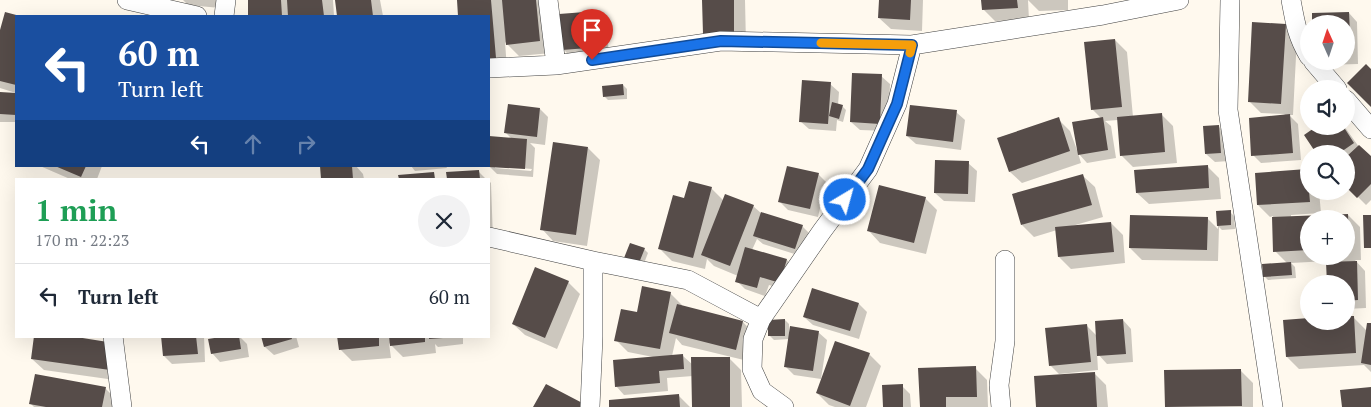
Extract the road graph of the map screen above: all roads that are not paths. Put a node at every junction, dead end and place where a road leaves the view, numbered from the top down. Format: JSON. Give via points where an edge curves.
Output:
{"nodes":[{"id":1,"x":127,"y":0,"type":"edge"},
{"id":2,"x":226,"y":0,"type":"edge"},
{"id":3,"x":548,"y":0,"type":"edge"},
{"id":4,"x":1179,"y":0,"type":"edge"},
{"id":5,"x":1230,"y":0,"type":"edge"},
{"id":6,"x":1291,"y":0,"type":"edge"},
{"id":7,"x":1104,"y":7,"type":"edge"},
{"id":8,"x":192,"y":15,"type":"edge"},
{"id":9,"x":224,"y":15,"type":"edge"},
{"id":10,"x":1300,"y":42,"type":"edge"},
{"id":11,"x":912,"y":45,"type":"junction"},
{"id":12,"x":556,"y":65,"type":"junction"},
{"id":13,"x":490,"y":68,"type":"edge"},
{"id":14,"x":1321,"y":70,"type":"edge"},
{"id":15,"x":1329,"y":80,"type":"edge"},
{"id":16,"x":1355,"y":110,"type":"edge"},
{"id":17,"x":1371,"y":129,"type":"edge"},
{"id":18,"x":490,"y":237,"type":"edge"},
{"id":19,"x":1005,"y":260,"type":"dead end"},
{"id":20,"x":593,"y":262,"type":"junction"},
{"id":21,"x":761,"y":319,"type":"junction"},
{"id":22,"x":113,"y":338,"type":"edge"},
{"id":23,"x":122,"y":407,"type":"edge"},
{"id":24,"x":590,"y":407,"type":"edge"},
{"id":25,"x":784,"y":407,"type":"edge"},
{"id":26,"x":1001,"y":407,"type":"edge"},
{"id":27,"x":1273,"y":407,"type":"edge"}],
"edges":[{"from":1,"to":8,"type":"street"},
{"from":2,"to":9,"type":"street"},
{"from":3,"to":12,"type":"street"},
{"from":4,"to":7,"type":"street"},
{"from":5,"to":27,"type":"street","via":[[1228,110]]},
{"from":6,"to":10,"type":"street"},
{"from":7,"to":11,"type":"street"},
{"from":11,"to":12,"type":"street","via":[[721,41]]},
{"from":11,"to":21,"type":"street","via":[[897,104],[868,169]]},
{"from":12,"to":13,"type":"street"},
{"from":14,"to":15,"type":"street"},
{"from":16,"to":17,"type":"street"},
{"from":18,"to":20,"type":"street"},
{"from":19,"to":26,"type":"street","via":[[1005,341],[999,385]]},
{"from":20,"to":21,"type":"street","via":[[688,280]]},
{"from":20,"to":24,"type":"street"},
{"from":21,"to":25,"type":"street","via":[[753,339],[752,369],[762,391]]},
{"from":22,"to":23,"type":"street"}]}
